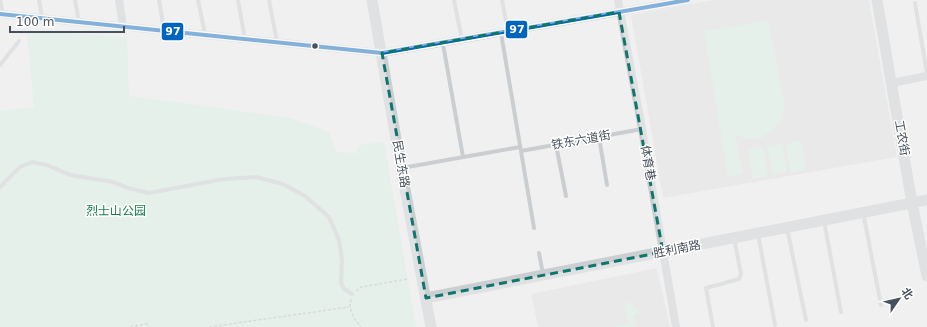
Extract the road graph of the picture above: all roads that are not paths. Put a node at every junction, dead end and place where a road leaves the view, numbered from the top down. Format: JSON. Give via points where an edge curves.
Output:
{"nodes":[{"id":1,"x":0,"y":0,"type":"edge"},
{"id":2,"x":39,"y":0,"type":"edge"},
{"id":3,"x":75,"y":0,"type":"edge"},
{"id":4,"x":119,"y":0,"type":"edge"},
{"id":5,"x":159,"y":0,"type":"edge"},
{"id":6,"x":198,"y":0,"type":"edge"},
{"id":7,"x":238,"y":0,"type":"edge"},
{"id":8,"x":269,"y":0,"type":"edge"},
{"id":9,"x":372,"y":0,"type":"edge"},
{"id":10,"x":454,"y":0,"type":"edge"},
{"id":11,"x":502,"y":0,"type":"edge"},
{"id":12,"x":618,"y":0,"type":"edge"},
{"id":13,"x":688,"y":0,"type":"edge"},
{"id":14,"x":877,"y":0,"type":"edge"},
{"id":15,"x":916,"y":3,"type":"dead end"},
{"id":16,"x":619,"y":12,"type":"junction"},
{"id":17,"x":1,"y":14,"type":"edge"},
{"id":18,"x":42,"y":18,"type":"junction"},
{"id":19,"x":79,"y":22,"type":"junction"},
{"id":20,"x":123,"y":26,"type":"junction"},
{"id":21,"x":165,"y":31,"type":"junction"},
{"id":22,"x":504,"y":33,"type":"junction"},
{"id":23,"x":205,"y":35,"type":"junction"},
{"id":24,"x":245,"y":39,"type":"junction"},
{"id":25,"x":462,"y":40,"type":"junction"},
{"id":26,"x":19,"y":41,"type":"dead end"},
{"id":27,"x":276,"y":42,"type":"junction"},
{"id":28,"x":443,"y":44,"type":"junction"},
{"id":29,"x":382,"y":54,"type":"junction"},
{"id":30,"x":0,"y":66,"type":"edge"},
{"id":31,"x":927,"y":75,"type":"edge"},
{"id":32,"x":892,"y":82,"type":"junction"},
{"id":33,"x":642,"y":130,"type":"junction"},
{"id":34,"x":599,"y":137,"type":"junction"},
{"id":35,"x":556,"y":145,"type":"junction"},
{"id":36,"x":521,"y":149,"type":"junction"},
{"id":37,"x":464,"y":157,"type":"junction"},
{"id":38,"x":402,"y":168,"type":"junction"},
{"id":39,"x":607,"y":185,"type":"dead end"},
{"id":40,"x":0,"y":187,"type":"edge"},
{"id":41,"x":566,"y":196,"type":"dead end"},
{"id":42,"x":927,"y":200,"type":"edge"},
{"id":43,"x":912,"y":203,"type":"junction"},
{"id":44,"x":863,"y":212,"type":"junction"},
{"id":45,"x":824,"y":221,"type":"junction"},
{"id":46,"x":787,"y":227,"type":"junction"},
{"id":47,"x":534,"y":228,"type":"dead end"},
{"id":48,"x":758,"y":233,"type":"junction"},
{"id":49,"x":734,"y":238,"type":"junction"},
{"id":50,"x":663,"y":252,"type":"junction"},
{"id":51,"x":539,"y":253,"type":"dead end"},
{"id":52,"x":926,"y":271,"type":"edge"},
{"id":53,"x":543,"y":276,"type":"junction"},
{"id":54,"x":352,"y":294,"type":"road end"},
{"id":55,"x":426,"y":298,"type":"junction"},
{"id":56,"x":881,"y":305,"type":"dead end"},
{"id":57,"x":841,"y":312,"type":"dead end"},
{"id":58,"x":806,"y":320,"type":"dead end"},
{"id":59,"x":775,"y":325,"type":"dead end"},
{"id":60,"x":431,"y":327,"type":"edge"},
{"id":61,"x":676,"y":327,"type":"edge"},
{"id":62,"x":713,"y":327,"type":"edge"}],
"edges":[{"from":1,"to":17,"type":"lane"},
{"from":2,"to":18,"type":"lane"},
{"from":3,"to":19,"type":"lane"},
{"from":4,"to":20,"type":"street"},
{"from":5,"to":21,"type":"lane"},
{"from":6,"to":23,"type":"lane"},
{"from":7,"to":24,"type":"lane"},
{"from":8,"to":27,"type":"lane"},
{"from":9,"to":29,"type":"main road","name":"民生东路"},
{"from":10,"to":25,"type":"lane"},
{"from":11,"to":22,"type":"lane"},
{"from":12,"to":16,"type":"street","name":"体育巷"},
{"from":13,"to":16,"type":"street"},
{"from":14,"to":32,"type":"main road","name":"工农街"},
{"from":15,"to":31,"type":"lane"},
{"from":16,"to":22,"type":"street"},
{"from":16,"to":33,"type":"street","name":"体育巷"},
{"from":17,"to":18,"type":"street"},
{"from":18,"to":19,"type":"street"},
{"from":19,"to":20,"type":"street"},
{"from":20,"to":21,"type":"street"},
{"from":21,"to":23,"type":"street"},
{"from":22,"to":25,"type":"street"},
{"from":22,"to":36,"type":"lane"},
{"from":23,"to":24,"type":"street"},
{"from":24,"to":27,"type":"street"},
{"from":25,"to":28,"type":"street"},
{"from":26,"to":30,"type":"lane"},
{"from":27,"to":29,"type":"street"},
{"from":28,"to":29,"type":"street"},
{"from":28,"to":37,"type":"lane"},
{"from":29,"to":38,"type":"main road","name":"民生东路"},
{"from":31,"to":32,"type":"street"},
{"from":32,"to":43,"type":"main road","name":"工农街"},
{"from":33,"to":34,"type":"lane","name":"铁东六道街"},
{"from":33,"to":50,"type":"street","name":"体育巷"},
{"from":34,"to":35,"type":"lane","name":"铁东六道街"},
{"from":34,"to":39,"type":"lane"},
{"from":35,"to":36,"type":"lane","name":"铁东六道街"},
{"from":35,"to":41,"type":"lane"},
{"from":36,"to":37,"type":"lane","name":"铁东六道街"},
{"from":36,"to":47,"type":"lane"},
{"from":37,"to":38,"type":"lane","name":"铁东六道街"},
{"from":38,"to":55,"type":"main road","name":"民生东路"},
{"from":40,"to":54,"type":"lane","via":[[20,167],[32,162],[47,165],[70,175],[113,182],[149,192],[224,179],[256,177],[283,184],[305,196],[329,217],[340,240],[341,283],[344,289]]},
{"from":42,"to":43,"type":"main road","name":"胜利南路"},
{"from":43,"to":44,"type":"main road","name":"胜利南路"},
{"from":43,"to":52,"type":"main road","name":"工农街"},
{"from":44,"to":45,"type":"main road","name":"胜利南路"},
{"from":44,"to":56,"type":"lane"},
{"from":45,"to":46,"type":"main road","name":"胜利南路"},
{"from":45,"to":57,"type":"lane"},
{"from":46,"to":48,"type":"main road","name":"胜利南路"},
{"from":46,"to":58,"type":"lane"},
{"from":48,"to":49,"type":"main road","name":"胜利南路"},
{"from":48,"to":59,"type":"lane"},
{"from":49,"to":50,"type":"main road","name":"胜利南路"},
{"from":49,"to":62,"type":"lane","via":[[741,274],[739,279],[706,288]]},
{"from":50,"to":53,"type":"main road","name":"胜利南路"},
{"from":50,"to":61,"type":"street","name":"体育巷"},
{"from":51,"to":53,"type":"lane"},
{"from":53,"to":55,"type":"main road","name":"胜利南路"},
{"from":55,"to":60,"type":"main road","name":"民生东路"}]}
